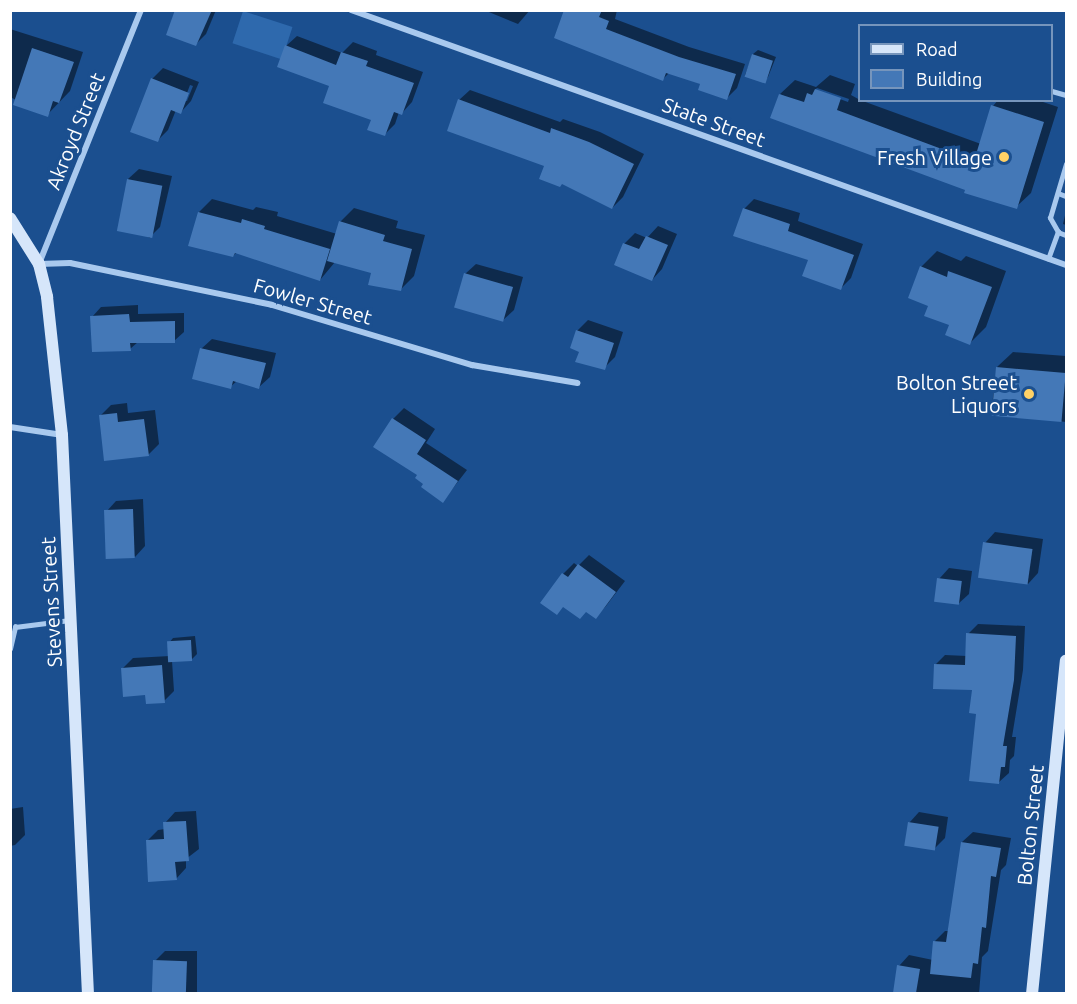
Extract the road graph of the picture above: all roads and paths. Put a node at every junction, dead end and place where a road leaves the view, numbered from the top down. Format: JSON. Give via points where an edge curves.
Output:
{"nodes":[{"id":1,"x":141,"y":10,"type":"edge"},
{"id":2,"x":351,"y":10,"type":"edge"},
{"id":3,"x":1066,"y":165,"type":"edge"},
{"id":4,"x":1058,"y":193,"type":"junction"},
{"id":5,"x":1066,"y":196,"type":"edge"},
{"id":6,"x":10,"y":218,"type":"edge"},
{"id":7,"x":1058,"y":232,"type":"junction"},
{"id":8,"x":1066,"y":235,"type":"edge"},
{"id":9,"x":1048,"y":259,"type":"junction"},
{"id":10,"x":39,"y":264,"type":"junction"},
{"id":11,"x":1066,"y":265,"type":"edge"},
{"id":12,"x":577,"y":383,"type":"dead end"},
{"id":13,"x":10,"y":427,"type":"edge"},
{"id":14,"x":63,"y":435,"type":"junction"},
{"id":15,"x":71,"y":620,"type":"junction"},
{"id":16,"x":10,"y":649,"type":"edge"},
{"id":17,"x":1066,"y":661,"type":"edge"},
{"id":18,"x":1064,"y":720,"type":"edge"},
{"id":19,"x":88,"y":993,"type":"edge"},
{"id":20,"x":1032,"y":993,"type":"edge"}],
"edges":[{"from":1,"to":10,"type":"street","name":"Akroyd Street"},
{"from":2,"to":9,"type":"street","name":"State Street"},
{"from":3,"to":4,"type":"lane"},
{"from":4,"to":5,"type":"lane"},
{"from":4,"to":7,"type":"lane","via":[[1050,218]]},
{"from":6,"to":10,"type":"street","name":"Stevens Street"},
{"from":7,"to":8,"type":"lane"},
{"from":7,"to":9,"type":"lane"},
{"from":9,"to":11,"type":"street","name":"State Street"},
{"from":10,"to":12,"type":"street","name":"Fowler Street","via":[[70,263],[272,305],[472,365]]},
{"from":10,"to":14,"type":"street","name":"Stevens Street","via":[[47,297]]},
{"from":13,"to":14,"type":"street"},
{"from":14,"to":15,"type":"street","name":"Stevens Street"},
{"from":15,"to":16,"type":"lane","via":[[15,627]]},
{"from":15,"to":19,"type":"street","name":"Stevens Street"},
{"from":17,"to":18,"type":"street","name":"Bolton Street"},
{"from":18,"to":20,"type":"street","name":"Bolton Street"}]}
